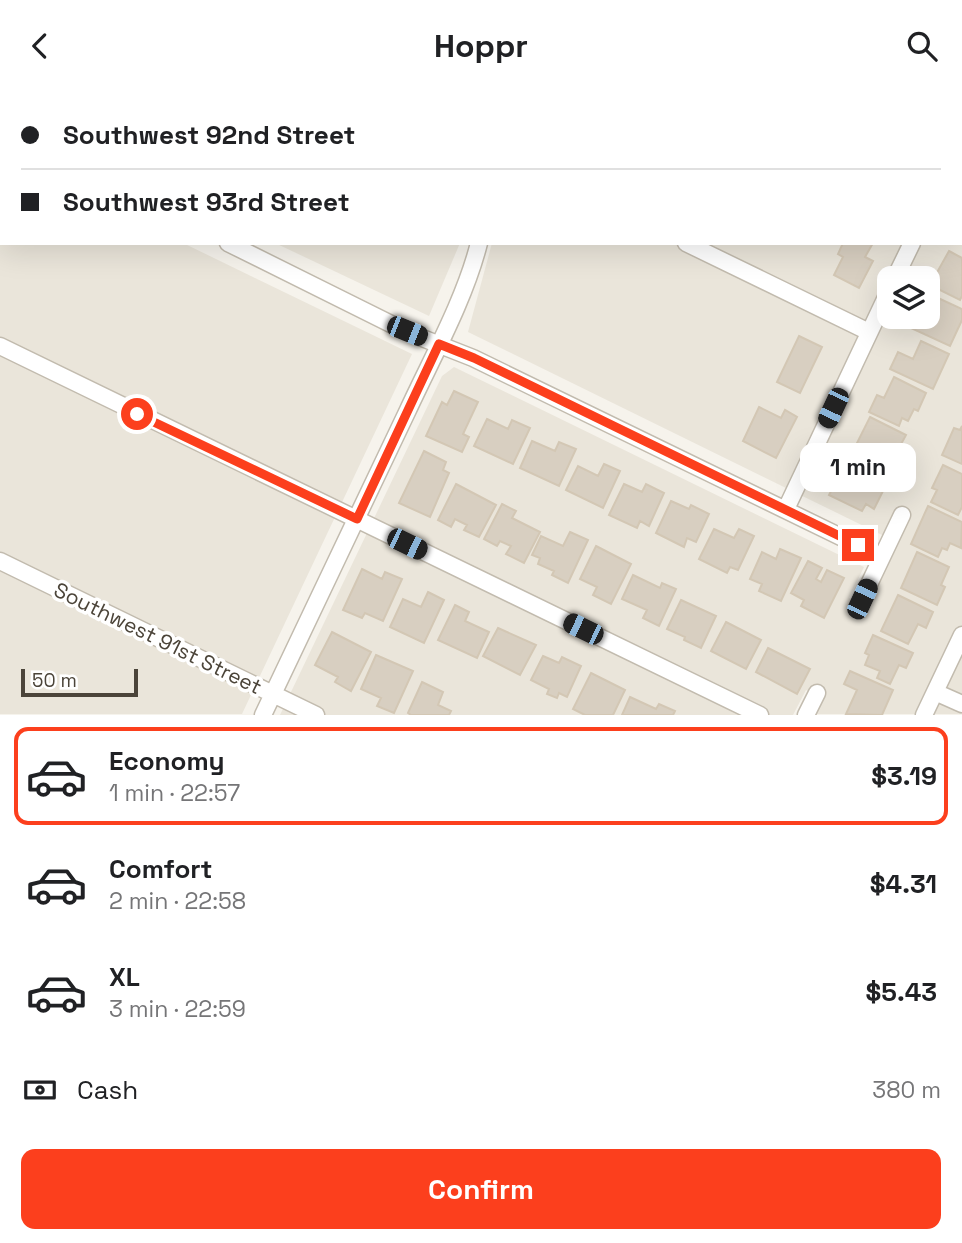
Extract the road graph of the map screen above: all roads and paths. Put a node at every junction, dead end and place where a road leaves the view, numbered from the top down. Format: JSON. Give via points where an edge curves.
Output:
{"nodes":[{"id":1,"x":237,"y":245,"type":"edge"},
{"id":2,"x":478,"y":245,"type":"edge"},
{"id":3,"x":690,"y":245,"type":"edge"},
{"id":4,"x":911,"y":245,"type":"edge"},
{"id":5,"x":259,"y":250,"type":"edge"},
{"id":6,"x":901,"y":266,"type":"edge"},
{"id":7,"x":877,"y":316,"type":"edge"},
{"id":8,"x":869,"y":332,"type":"junction"},
{"id":9,"x":439,"y":344,"type":"junction"},
{"id":10,"x":0,"y":346,"type":"edge"},
{"id":11,"x":786,"y":509,"type":"junction"},
{"id":12,"x":902,"y":515,"type":"dead end"},
{"id":13,"x":357,"y":519,"type":"junction"},
{"id":14,"x":882,"y":557,"type":"junction"},
{"id":15,"x":0,"y":561,"type":"edge"},
{"id":16,"x":862,"y":599,"type":"dead end"},
{"id":17,"x":962,"y":635,"type":"edge"},
{"id":18,"x":935,"y":692,"type":"junction"},
{"id":19,"x":273,"y":693,"type":"junction"},
{"id":20,"x":817,"y":693,"type":"dead end"},
{"id":21,"x":962,"y":705,"type":"edge"},
{"id":22,"x":263,"y":715,"type":"edge"},
{"id":23,"x":317,"y":715,"type":"edge"},
{"id":24,"x":760,"y":715,"type":"edge"},
{"id":25,"x":806,"y":715,"type":"edge"},
{"id":26,"x":924,"y":715,"type":"edge"}],
"edges":[{"from":1,"to":5,"type":"street"},
{"from":2,"to":9,"type":"street"},
{"from":3,"to":8,"type":"street"},
{"from":4,"to":6,"type":"street"},
{"from":5,"to":9,"type":"street"},
{"from":7,"to":8,"type":"street"},
{"from":8,"to":11,"type":"street"},
{"from":9,"to":11,"type":"street"},
{"from":9,"to":13,"type":"street"},
{"from":10,"to":13,"type":"street"},
{"from":11,"to":14,"type":"street"},
{"from":12,"to":14,"type":"street"},
{"from":13,"to":19,"type":"street"},
{"from":13,"to":24,"type":"street"},
{"from":14,"to":16,"type":"street"},
{"from":15,"to":19,"type":"street","name":"Southwest 91st Street"},
{"from":17,"to":18,"type":"street"},
{"from":18,"to":21,"type":"street"},
{"from":18,"to":26,"type":"street"},
{"from":19,"to":22,"type":"street"},
{"from":19,"to":23,"type":"street","name":"Southwest 91st Street"},
{"from":20,"to":25,"type":"street"}]}
